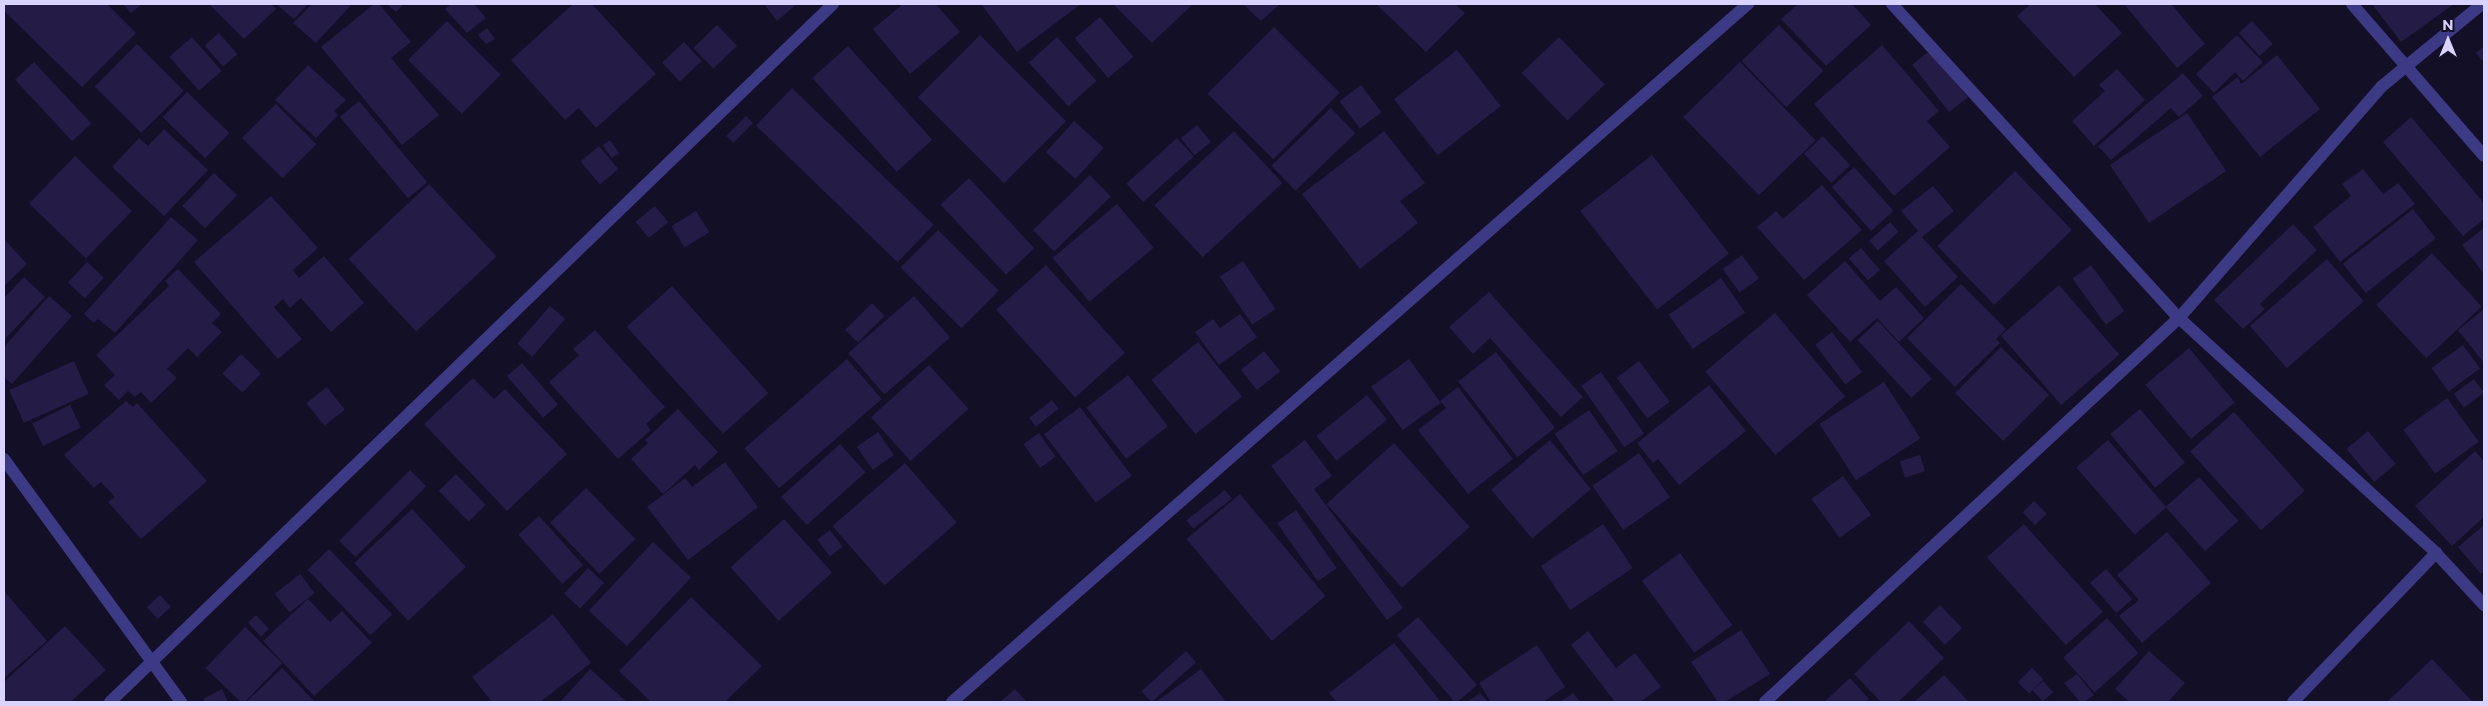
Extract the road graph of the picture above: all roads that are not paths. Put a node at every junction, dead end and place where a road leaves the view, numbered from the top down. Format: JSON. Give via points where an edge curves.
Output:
{"nodes":[{"id":1,"x":833,"y":4,"type":"edge"},
{"id":2,"x":1748,"y":4,"type":"edge"},
{"id":3,"x":1892,"y":4,"type":"edge"},
{"id":4,"x":2352,"y":4,"type":"edge"},
{"id":5,"x":2482,"y":4,"type":"edge"},
{"id":6,"x":2408,"y":66,"type":"junction"},
{"id":7,"x":2484,"y":156,"type":"edge"},
{"id":8,"x":2179,"y":318,"type":"junction"},
{"id":9,"x":4,"y":459,"type":"edge"},
{"id":10,"x":2436,"y":553,"type":"junction"},
{"id":11,"x":2484,"y":605,"type":"edge"},
{"id":12,"x":153,"y":660,"type":"junction"},
{"id":13,"x":110,"y":702,"type":"edge"},
{"id":14,"x":181,"y":702,"type":"edge"},
{"id":15,"x":952,"y":702,"type":"edge"},
{"id":16,"x":1765,"y":702,"type":"edge"},
{"id":17,"x":2293,"y":702,"type":"edge"}],
"edges":[{"from":1,"to":12,"type":"street"},
{"from":2,"to":15,"type":"street"},
{"from":3,"to":8,"type":"street"},
{"from":4,"to":6,"type":"street"},
{"from":5,"to":6,"type":"street"},
{"from":6,"to":7,"type":"street"},
{"from":6,"to":8,"type":"street","via":[[2382,87]]},
{"from":8,"to":10,"type":"street"},
{"from":8,"to":16,"type":"street"},
{"from":9,"to":12,"type":"street"},
{"from":10,"to":11,"type":"street"},
{"from":10,"to":17,"type":"street"},
{"from":12,"to":13,"type":"street"},
{"from":12,"to":14,"type":"street"}]}
